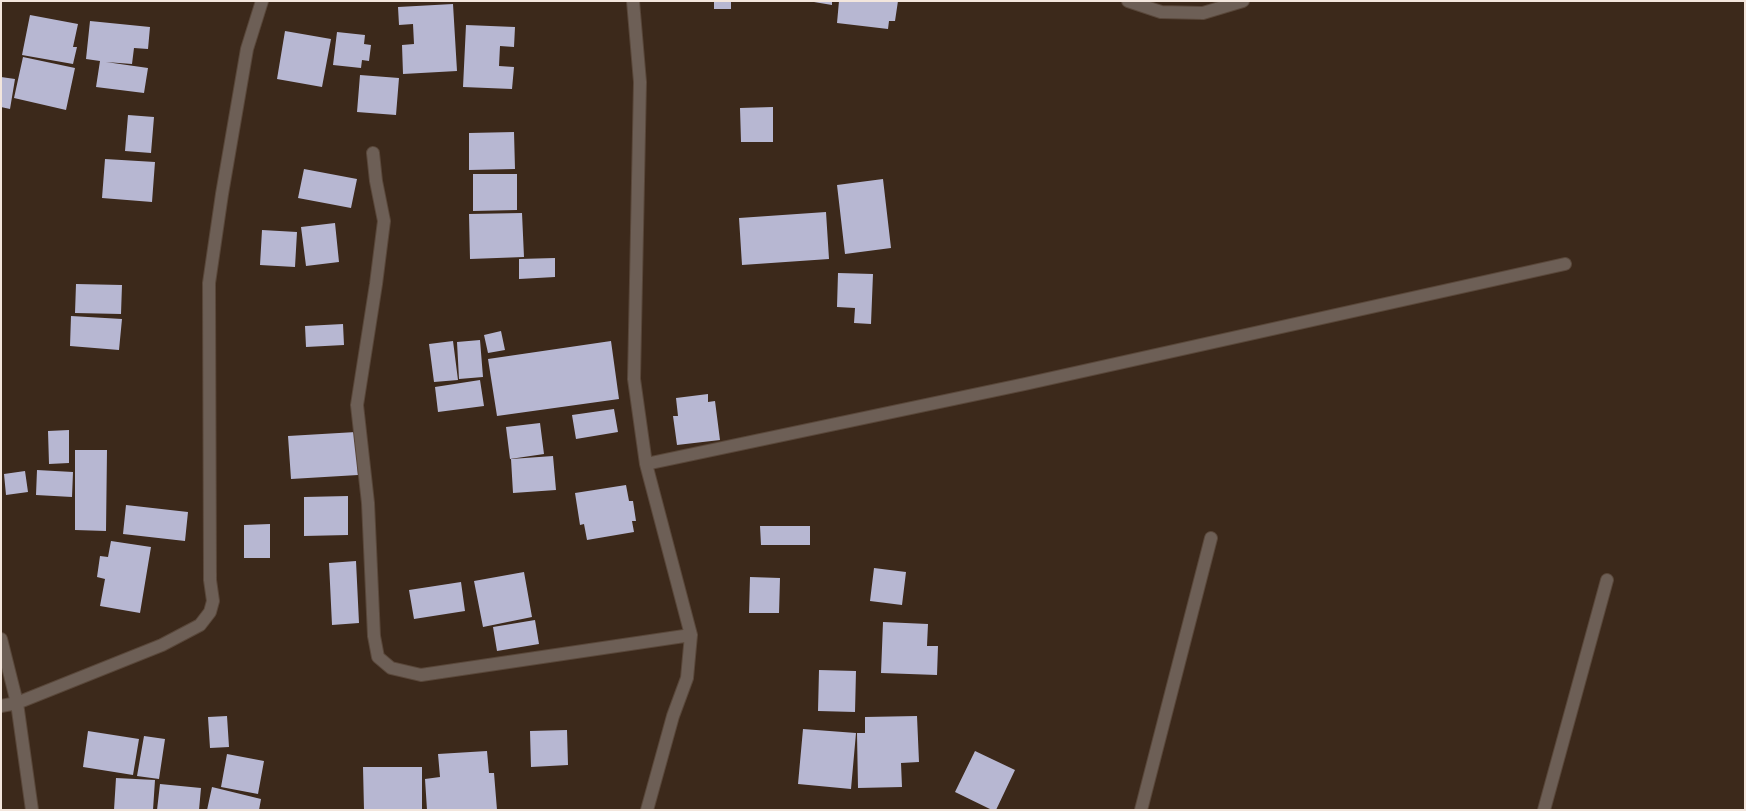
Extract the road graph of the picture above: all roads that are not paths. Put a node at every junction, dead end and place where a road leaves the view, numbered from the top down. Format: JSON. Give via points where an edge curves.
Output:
{"nodes":[{"id":1,"x":262,"y":1,"type":"edge"},
{"id":2,"x":633,"y":1,"type":"edge"},
{"id":3,"x":1128,"y":1,"type":"edge"},
{"id":4,"x":1242,"y":1,"type":"edge"},
{"id":5,"x":373,"y":152,"type":"dead end"},
{"id":6,"x":1565,"y":264,"type":"dead end"},
{"id":7,"x":646,"y":464,"type":"junction"},
{"id":8,"x":1211,"y":538,"type":"dead end"},
{"id":9,"x":1607,"y":580,"type":"dead end"},
{"id":10,"x":691,"y":635,"type":"junction"},
{"id":11,"x":1,"y":639,"type":"edge"},
{"id":12,"x":17,"y":703,"type":"junction"},
{"id":13,"x":1,"y":706,"type":"edge"},
{"id":14,"x":32,"y":810,"type":"edge"},
{"id":15,"x":647,"y":810,"type":"edge"},
{"id":16,"x":1141,"y":810,"type":"edge"},
{"id":17,"x":1544,"y":810,"type":"edge"}],
"edges":[{"from":1,"to":12,"type":"street","via":[[247,49],[208,283],[210,580],[213,601],[210,612],[200,625],[162,645]]},
{"from":2,"to":7,"type":"street","via":[[640,82],[634,379]]},
{"from":3,"to":4,"type":"street","via":[[1161,12],[1203,13]]},
{"from":5,"to":10,"type":"street","via":[[384,221],[357,405],[368,503],[374,636],[378,657],[391,668],[421,675]]},
{"from":6,"to":7,"type":"street"},
{"from":7,"to":10,"type":"street"},
{"from":8,"to":16,"type":"street"},
{"from":9,"to":17,"type":"street"},
{"from":10,"to":15,"type":"street","via":[[687,678]]},
{"from":11,"to":12,"type":"street"},
{"from":12,"to":13,"type":"street"},
{"from":12,"to":14,"type":"street"}]}
